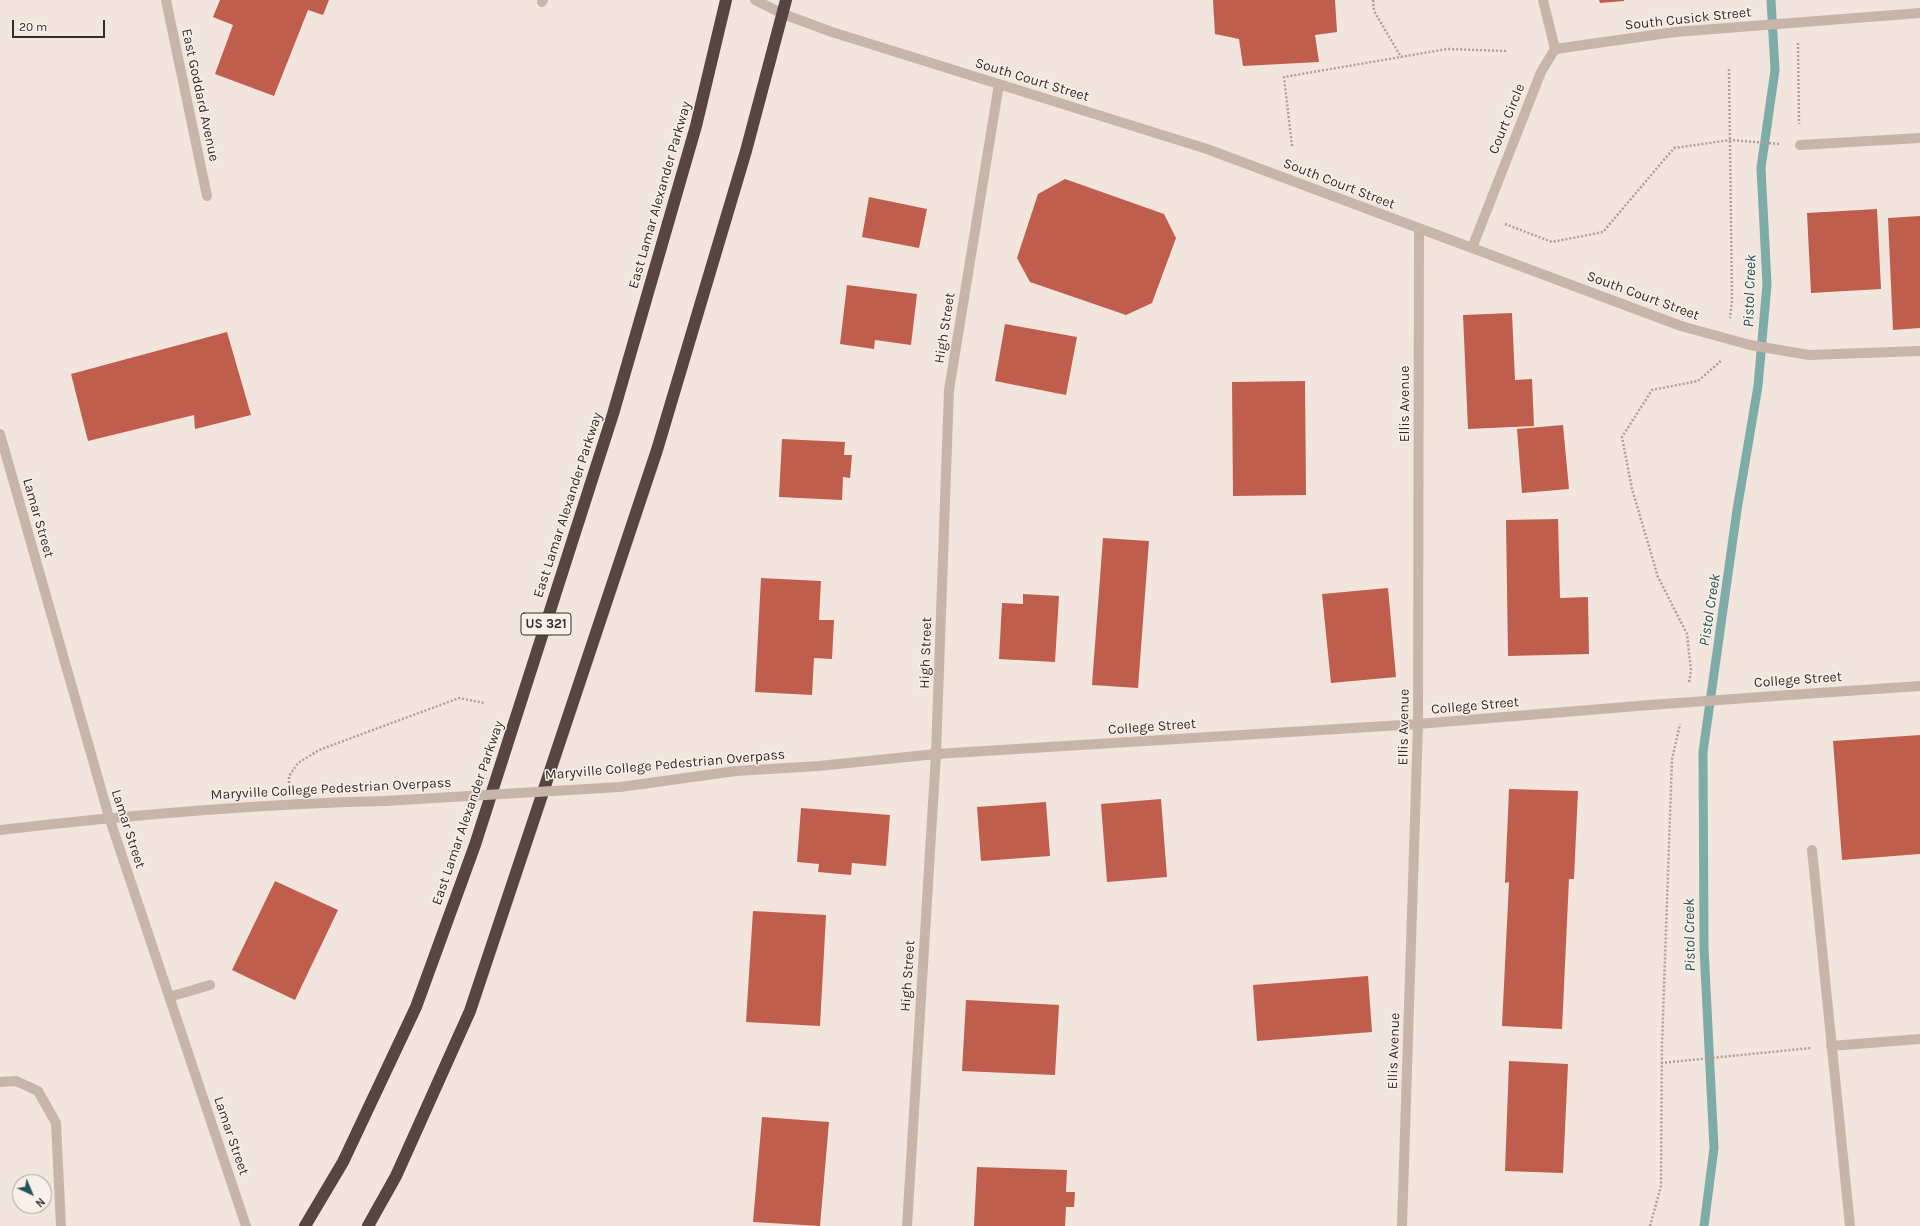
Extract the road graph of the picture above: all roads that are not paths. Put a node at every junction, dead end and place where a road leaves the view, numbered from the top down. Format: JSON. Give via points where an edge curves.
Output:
{"nodes":[{"id":1,"x":166,"y":0,"type":"edge"},
{"id":2,"x":726,"y":0,"type":"edge"},
{"id":3,"x":755,"y":0,"type":"edge"},
{"id":4,"x":786,"y":0,"type":"edge"},
{"id":5,"x":1542,"y":0,"type":"edge"},
{"id":6,"x":1920,"y":13,"type":"edge"},
{"id":7,"x":783,"y":14,"type":"junction"},
{"id":8,"x":1555,"y":49,"type":"junction"},
{"id":9,"x":999,"y":84,"type":"junction"},
{"id":10,"x":1920,"y":138,"type":"edge"},
{"id":11,"x":1800,"y":145,"type":"road end"},
{"id":12,"x":207,"y":196,"type":"dead end"},
{"id":13,"x":1419,"y":229,"type":"junction"},
{"id":14,"x":1472,"y":248,"type":"junction"},
{"id":15,"x":1920,"y":351,"type":"edge"},
{"id":16,"x":0,"y":434,"type":"edge"},
{"id":17,"x":1920,"y":686,"type":"edge"},
{"id":18,"x":1418,"y":724,"type":"junction"},
{"id":19,"x":936,"y":754,"type":"junction"},
{"id":20,"x":109,"y":817,"type":"junction"},
{"id":21,"x":0,"y":830,"type":"edge"},
{"id":22,"x":1812,"y":850,"type":"dead end"},
{"id":23,"x":210,"y":985,"type":"dead end"},
{"id":24,"x":170,"y":997,"type":"junction"},
{"id":25,"x":1920,"y":1039,"type":"edge"},
{"id":26,"x":1831,"y":1046,"type":"junction"},
{"id":27,"x":0,"y":1082,"type":"edge"},
{"id":28,"x":61,"y":1226,"type":"edge"},
{"id":29,"x":246,"y":1226,"type":"edge"},
{"id":30,"x":305,"y":1226,"type":"edge"},
{"id":31,"x":368,"y":1226,"type":"edge"},
{"id":32,"x":907,"y":1226,"type":"edge"},
{"id":33,"x":1402,"y":1226,"type":"edge"},
{"id":34,"x":1850,"y":1226,"type":"edge"}],
"edges":[{"from":1,"to":12,"type":"street","name":"East Goddard Avenue"},
{"from":2,"to":30,"type":"highway","name":"East Lamar Alexander Parkway","number":"US 321","via":[[696,126],[613,414],[475,845],[416,1007],[343,1162]]},
{"from":3,"to":7,"type":"street","name":"South Court Street"},
{"from":4,"to":7,"type":"highway"},
{"from":5,"to":8,"type":"street"},
{"from":6,"to":8,"type":"street","name":"South Cusick Street","bridge":true,"via":[[1675,32]]},
{"from":7,"to":9,"type":"street","name":"South Court Street","via":[[832,32]]},
{"from":7,"to":31,"type":"highway","via":[[746,151],[656,450],[470,1011],[396,1176]]},
{"from":8,"to":14,"type":"street","name":"Court Circle","via":[[1541,72]]},
{"from":9,"to":13,"type":"street","name":"South Court Street","via":[[1207,149]]},
{"from":9,"to":19,"type":"street","name":"High Street","via":[[949,390]]},
{"from":10,"to":11,"type":"street"},
{"from":13,"to":14,"type":"street","name":"South Court Street"},
{"from":13,"to":18,"type":"street","name":"Ellis Avenue"},
{"from":14,"to":15,"type":"street","name":"South Court Street","bridge":true,"via":[[1681,326],[1750,345],[1809,355]]},
{"from":16,"to":20,"type":"street","name":"Lamar Street"},
{"from":17,"to":18,"type":"street","name":"College Street","bridge":true},
{"from":18,"to":19,"type":"street","name":"College Street"},
{"from":18,"to":33,"type":"street","name":"Ellis Avenue"},
{"from":19,"to":20,"type":"street","name":"Maryville College Pedestrian Overpass","bridge":true,"via":[[736,771],[620,787],[385,801],[291,803]]},
{"from":19,"to":32,"type":"street","name":"High Street"},
{"from":20,"to":21,"type":"street","name":"Maryville College Pedestrian Overpass"},
{"from":20,"to":24,"type":"street","name":"Lamar Street"},
{"from":22,"to":26,"type":"street"},
{"from":23,"to":24,"type":"street"},
{"from":24,"to":29,"type":"street","name":"Lamar Street"},
{"from":25,"to":26,"type":"street"},
{"from":26,"to":34,"type":"street"},
{"from":27,"to":28,"type":"street","via":[[16,1081],[38,1091],[56,1123]]}]}
